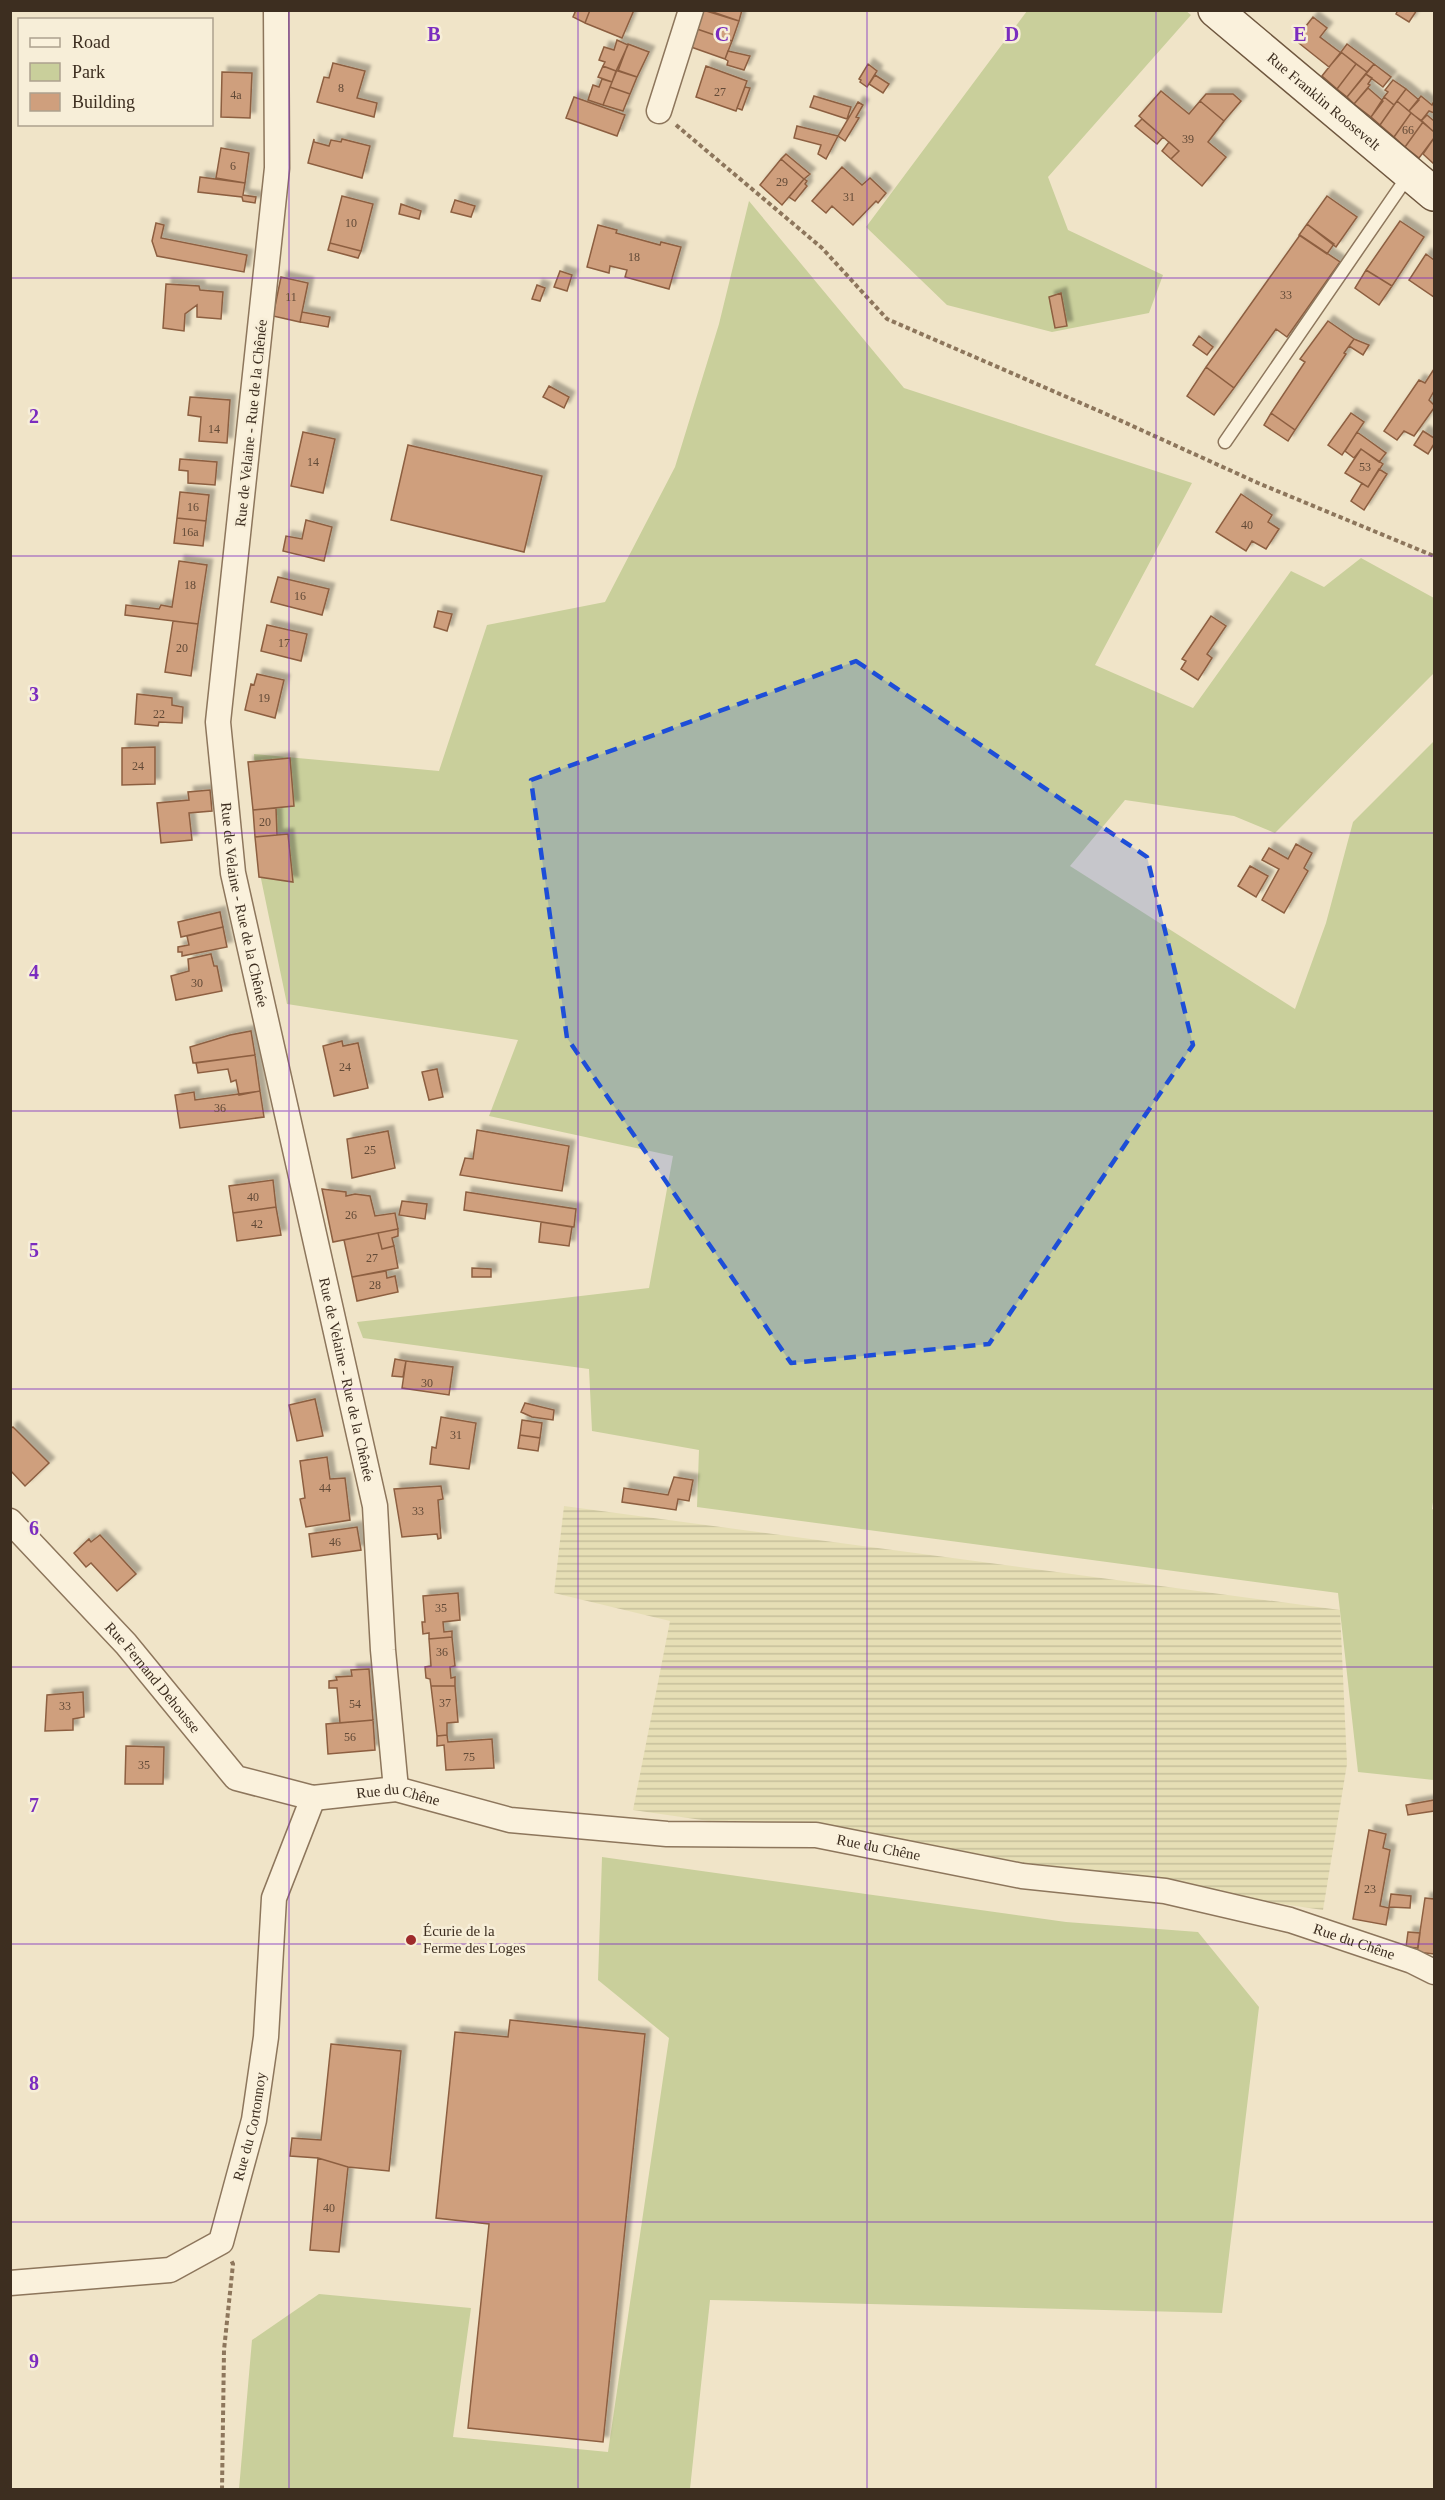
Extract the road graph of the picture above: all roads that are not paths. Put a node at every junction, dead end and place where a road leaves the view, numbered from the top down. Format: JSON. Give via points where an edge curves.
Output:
{"nodes":[{"id":1,"x":276,"y":10,"type":"edge"},
{"id":2,"x":691,"y":10,"type":"edge"},
{"id":3,"x":1215,"y":10,"type":"edge"},
{"id":4,"x":659,"y":111,"type":"road end"},
{"id":5,"x":1410,"y":173,"type":"junction"},
{"id":6,"x":1434,"y":194,"type":"edge"},
{"id":7,"x":1225,"y":442,"type":"dead end"},
{"id":8,"x":10,"y":1521,"type":"edge"},
{"id":9,"x":396,"y":1789,"type":"junction"},
{"id":10,"x":313,"y":1798,"type":"junction"},
{"id":11,"x":1434,"y":1972,"type":"edge"},
{"id":12,"x":10,"y":2283,"type":"edge"}],
"edges":[{"from":1,"to":9,"type":"street","name":"Rue de Velaine - Rue de la Chênée","via":[[277,168],[218,722],[233,873],[375,1506]]},
{"from":2,"to":4,"type":"street"},
{"from":3,"to":5,"type":"main road","name":"Rue Franklin Roosevelt"},
{"from":5,"to":6,"type":"main road","name":"Rue Franklin Roosevelt"},
{"from":5,"to":7,"type":"lane"},
{"from":8,"to":10,"type":"street","name":"Rue Fernand Dehousse","via":[[126,1644],[236,1778]]},
{"from":9,"to":10,"type":"street","name":"Rue du Chêne"},
{"from":9,"to":11,"type":"street","name":"Rue du Chêne","via":[[510,1820],[667,1834],[816,1835],[1022,1876],[1165,1892],[1290,1920]]},
{"from":10,"to":12,"type":"street","name":"Rue du Cortonnoy","via":[[274,1898],[266,2037],[254,2120],[221,2241],[170,2270]]}]}
